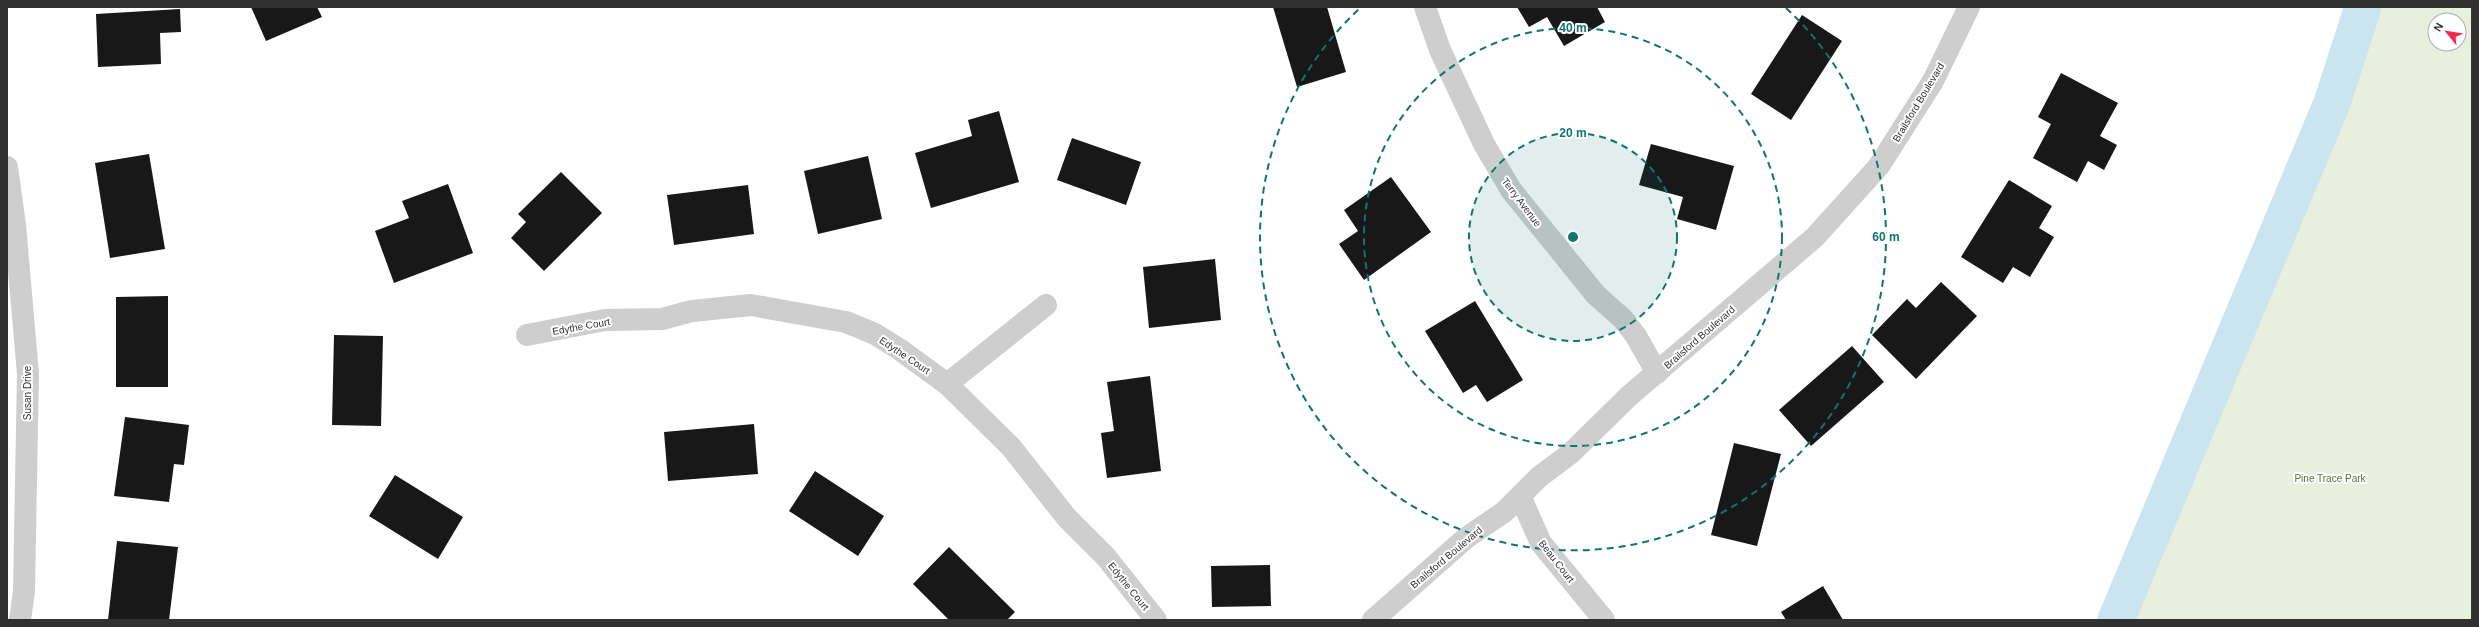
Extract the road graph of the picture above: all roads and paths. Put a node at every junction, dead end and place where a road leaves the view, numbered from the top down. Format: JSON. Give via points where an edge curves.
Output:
{"nodes":[{"id":1,"x":1425,"y":7,"type":"edge"},
{"id":2,"x":1969,"y":7,"type":"edge"},
{"id":3,"x":7,"y":167,"type":"edge"},
{"id":4,"x":1046,"y":305,"type":"dead end"},
{"id":5,"x":527,"y":335,"type":"dead end"},
{"id":6,"x":1657,"y":374,"type":"junction"},
{"id":7,"x":947,"y":384,"type":"junction"},
{"id":8,"x":1520,"y":496,"type":"junction"},
{"id":9,"x":20,"y":620,"type":"edge"},
{"id":10,"x":1156,"y":620,"type":"edge"},
{"id":11,"x":1373,"y":620,"type":"edge"},
{"id":12,"x":1604,"y":620,"type":"edge"}],
"edges":[{"from":1,"to":6,"type":"street","name":"Terry Avenue","via":[[1440,50],[1477,130],[1511,190],[1596,295],[1631,330]]},
{"from":2,"to":6,"type":"street","name":"Brailsford Boulevard","via":[[1933,81],[1879,166],[1815,237]]},
{"from":3,"to":9,"type":"street","name":"Susan Drive","via":[[15,225],[28,374],[24,590]]},
{"from":4,"to":7,"type":"street"},
{"from":5,"to":7,"type":"street","name":"Edythe Court","via":[[605,320],[662,319],[692,311],[751,305],[846,322],[875,334]]},
{"from":6,"to":8,"type":"street","name":"Brailsford Boulevard","via":[[1629,396],[1571,453],[1539,477]]},
{"from":7,"to":10,"type":"street","name":"Edythe Court","via":[[1011,447],[1067,518],[1106,557]]},
{"from":8,"to":11,"type":"street","name":"Brailsford Boulevard","via":[[1504,512],[1466,538]]},
{"from":8,"to":12,"type":"street","name":"Beau Court","via":[[1541,543]]}]}
